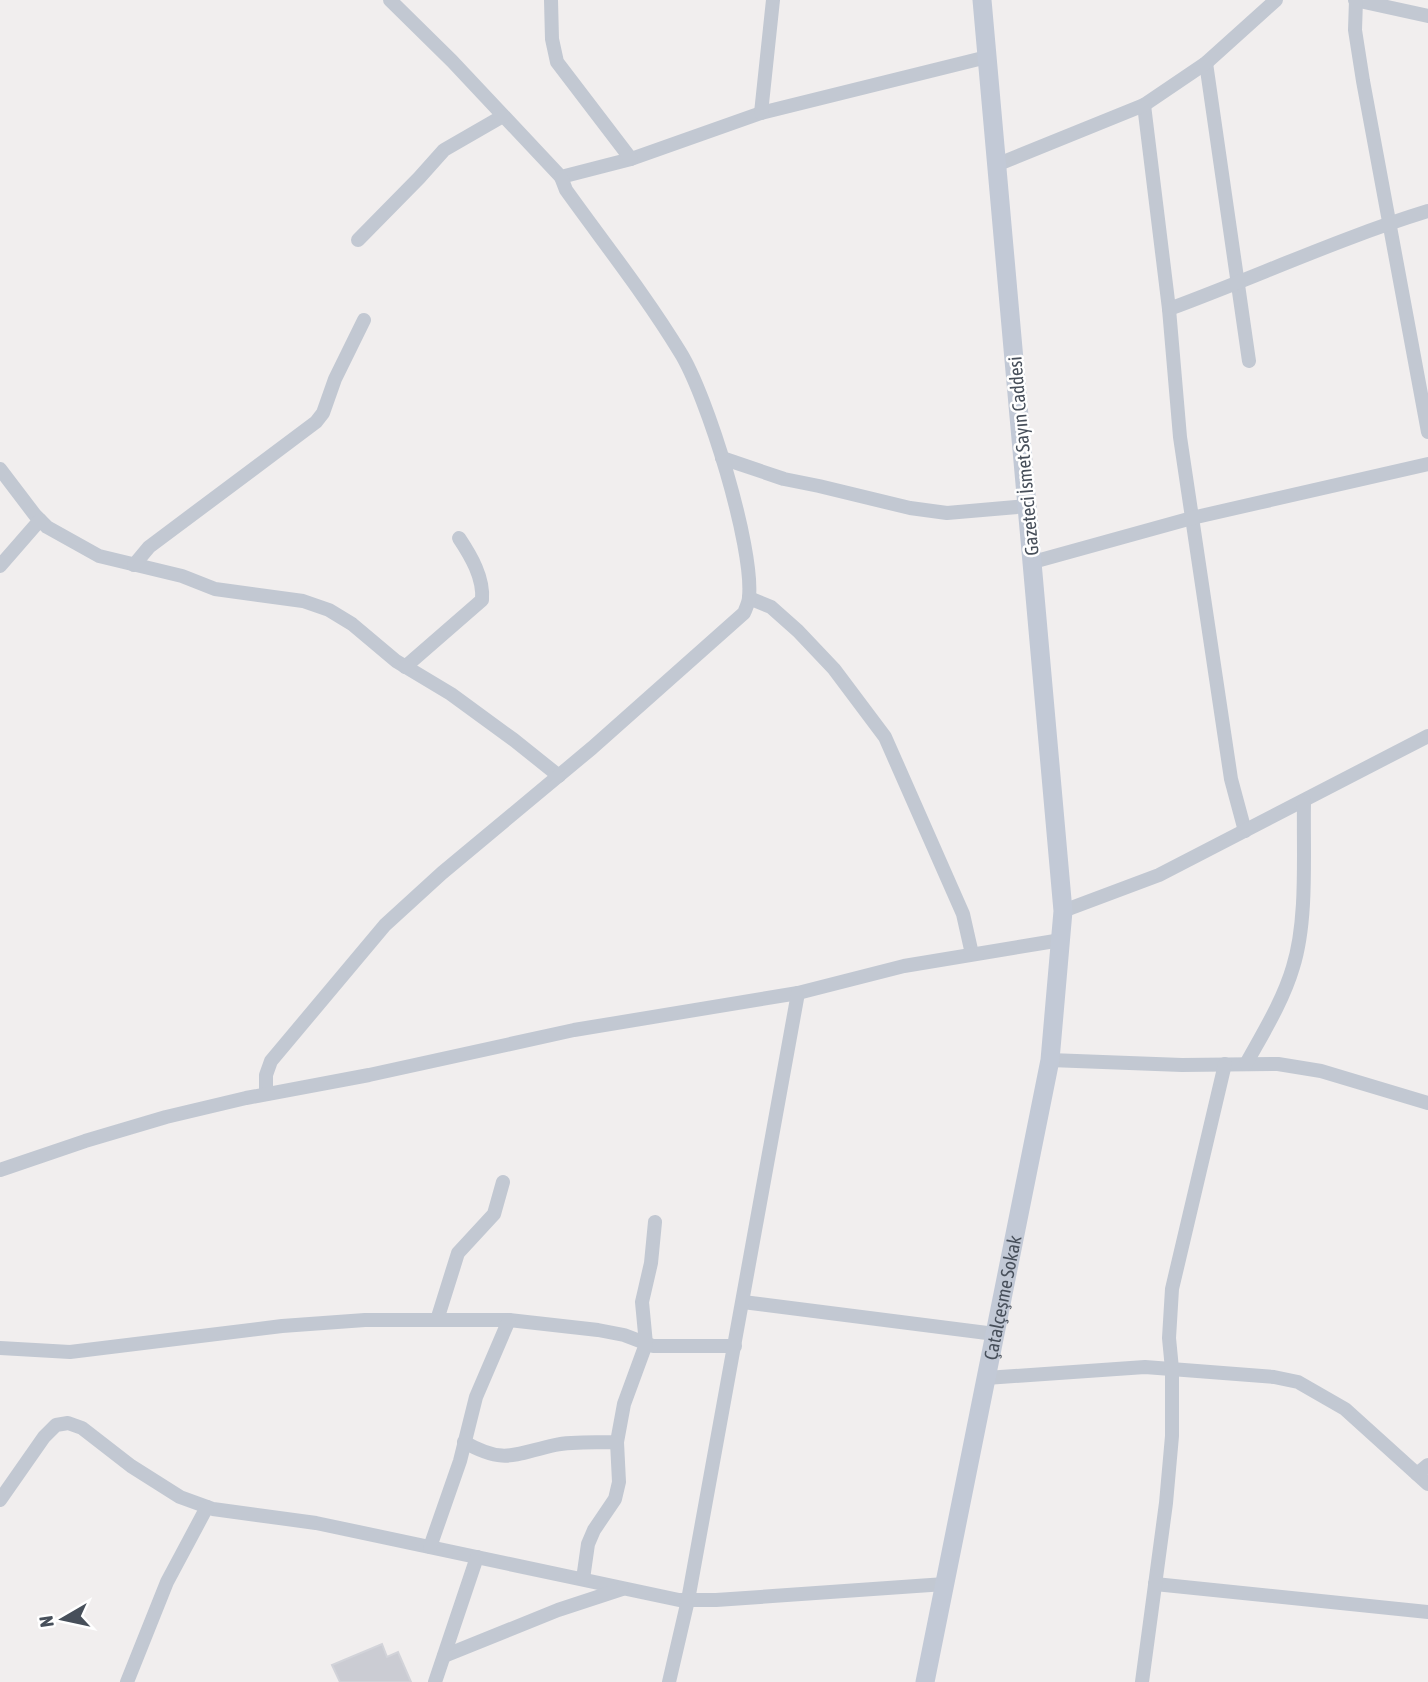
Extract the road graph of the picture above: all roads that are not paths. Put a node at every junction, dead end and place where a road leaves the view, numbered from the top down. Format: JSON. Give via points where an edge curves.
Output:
{"nodes":[{"id":1,"x":390,"y":0,"type":"edge"},
{"id":2,"x":551,"y":0,"type":"edge"},
{"id":3,"x":773,"y":0,"type":"edge"},
{"id":4,"x":982,"y":0,"type":"edge"},
{"id":5,"x":1276,"y":0,"type":"edge"},
{"id":6,"x":1356,"y":0,"type":"edge"},
{"id":7,"x":1428,"y":16,"type":"edge"},
{"id":8,"x":987,"y":57,"type":"junction"},
{"id":9,"x":1206,"y":63,"type":"junction"},
{"id":10,"x":1144,"y":105,"type":"junction"},
{"id":11,"x":761,"y":113,"type":"junction"},
{"id":12,"x":503,"y":116,"type":"junction"},
{"id":13,"x":631,"y":159,"type":"junction"},
{"id":14,"x":996,"y":165,"type":"junction"},
{"id":15,"x":561,"y":177,"type":"junction"},
{"id":16,"x":1428,"y":211,"type":"edge"},
{"id":17,"x":1388,"y":223,"type":"junction"},
{"id":18,"x":358,"y":240,"type":"dead end"},
{"id":19,"x":1239,"y":283,"type":"junction"},
{"id":20,"x":1169,"y":309,"type":"junction"},
{"id":21,"x":363,"y":320,"type":"dead end"},
{"id":22,"x":1249,"y":361,"type":"dead end"},
{"id":23,"x":1428,"y":432,"type":"edge"},
{"id":24,"x":722,"y":457,"type":"junction"},
{"id":25,"x":1428,"y":464,"type":"edge"},
{"id":26,"x":0,"y":469,"type":"edge"},
{"id":27,"x":1028,"y":506,"type":"junction"},
{"id":28,"x":1192,"y":518,"type":"junction"},
{"id":29,"x":40,"y":520,"type":"junction"},
{"id":30,"x":459,"y":538,"type":"dead end"},
{"id":31,"x":1033,"y":562,"type":"junction"},
{"id":32,"x":134,"y":565,"type":"junction"},
{"id":33,"x":0,"y":566,"type":"edge"},
{"id":34,"x":749,"y":598,"type":"junction"},
{"id":35,"x":405,"y":667,"type":"junction"},
{"id":36,"x":1428,"y":736,"type":"edge"},
{"id":37,"x":559,"y":776,"type":"junction"},
{"id":38,"x":1304,"y":801,"type":"junction"},
{"id":39,"x":1245,"y":831,"type":"junction"},
{"id":40,"x":1063,"y":911,"type":"junction"},
{"id":41,"x":1061,"y":940,"type":"junction"},
{"id":42,"x":972,"y":954,"type":"junction"},
{"id":43,"x":798,"y":993,"type":"junction"},
{"id":44,"x":1050,"y":1060,"type":"junction"},
{"id":45,"x":1246,"y":1064,"type":"junction"},
{"id":46,"x":1225,"y":1065,"type":"junction"},
{"id":47,"x":266,"y":1094,"type":"junction"},
{"id":48,"x":1428,"y":1103,"type":"edge"},
{"id":49,"x":0,"y":1170,"type":"edge"},
{"id":50,"x":503,"y":1182,"type":"dead end"},
{"id":51,"x":655,"y":1222,"type":"dead end"},
{"id":52,"x":743,"y":1302,"type":"junction"},
{"id":53,"x":437,"y":1320,"type":"junction"},
{"id":54,"x":509,"y":1320,"type":"junction"},
{"id":55,"x":995,"y":1334,"type":"junction"},
{"id":56,"x":646,"y":1344,"type":"junction"},
{"id":57,"x":735,"y":1346,"type":"junction"},
{"id":58,"x":0,"y":1348,"type":"edge"},
{"id":59,"x":1172,"y":1369,"type":"junction"},
{"id":60,"x":986,"y":1378,"type":"junction"},
{"id":61,"x":464,"y":1442,"type":"junction"},
{"id":62,"x":617,"y":1442,"type":"junction"},
{"id":63,"x":1422,"y":1469,"type":"edge"},
{"id":64,"x":1428,"y":1485,"type":"edge"},
{"id":65,"x":0,"y":1500,"type":"edge"},
{"id":66,"x":207,"y":1507,"type":"junction"},
{"id":67,"x":430,"y":1547,"type":"junction"},
{"id":68,"x":477,"y":1557,"type":"junction"},
{"id":69,"x":583,"y":1580,"type":"junction"},
{"id":70,"x":945,"y":1584,"type":"junction"},
{"id":71,"x":1155,"y":1584,"type":"junction"},
{"id":72,"x":624,"y":1588,"type":"junction"},
{"id":73,"x":688,"y":1600,"type":"junction"},
{"id":74,"x":1428,"y":1612,"type":"edge"},
{"id":75,"x":444,"y":1656,"type":"junction"},
{"id":76,"x":127,"y":1682,"type":"edge"},
{"id":77,"x":435,"y":1682,"type":"edge"},
{"id":78,"x":669,"y":1682,"type":"edge"},
{"id":79,"x":925,"y":1682,"type":"edge"},
{"id":80,"x":1142,"y":1682,"type":"edge"}],
"edges":[{"from":1,"to":12,"type":"street"},
{"from":2,"to":13,"type":"street","via":[[557,62]]},
{"from":3,"to":11,"type":"street"},
{"from":4,"to":8,"type":"street","name":"Gazeteci İsmet Sayın Caddesi"},
{"from":5,"to":9,"type":"street"},
{"from":6,"to":7,"type":"street"},
{"from":6,"to":17,"type":"street","via":[[1355,30]]},
{"from":8,"to":11,"type":"street"},
{"from":8,"to":14,"type":"street","name":"Gazeteci İsmet Sayın Caddesi"},
{"from":9,"to":10,"type":"street"},
{"from":9,"to":19,"type":"street"},
{"from":10,"to":14,"type":"street"},
{"from":10,"to":20,"type":"street"},
{"from":11,"to":13,"type":"street"},
{"from":12,"to":15,"type":"street"},
{"from":12,"to":18,"type":"street","via":[[443,150]]},
{"from":13,"to":15,"type":"street"},
{"from":14,"to":27,"type":"street","name":"Gazeteci İsmet Sayın Caddesi"},
{"from":15,"to":24,"type":"street","via":[[681,353]]},
{"from":16,"to":17,"type":"street"},
{"from":17,"to":19,"type":"street"},
{"from":17,"to":23,"type":"street"},
{"from":19,"to":20,"type":"street"},
{"from":19,"to":22,"type":"street"},
{"from":20,"to":28,"type":"street"},
{"from":21,"to":32,"type":"street","via":[[316,422],[149,547]]},
{"from":24,"to":27,"type":"street","via":[[783,479],[910,509],[947,513]]},
{"from":24,"to":34,"type":"street","via":[[742,532]]},
{"from":25,"to":28,"type":"street"},
{"from":26,"to":29,"type":"street"},
{"from":27,"to":31,"type":"street","name":"Gazeteci İsmet Sayın Caddesi"},
{"from":28,"to":31,"type":"street"},
{"from":28,"to":39,"type":"street","via":[[1231,779]]},
{"from":29,"to":32,"type":"street","via":[[99,555]]},
{"from":29,"to":33,"type":"street"},
{"from":30,"to":35,"type":"street","via":[[483,587],[482,600]]},
{"from":31,"to":40,"type":"street","name":"Gazeteci İsmet Sayın Caddesi"},
{"from":32,"to":35,"type":"street","via":[[215,589],[303,601],[329,610]]},
{"from":34,"to":37,"type":"street","via":[[744,613]]},
{"from":34,"to":42,"type":"street","via":[[771,607],[798,631],[834,669],[885,737],[964,914]]},
{"from":35,"to":37,"type":"street","via":[[451,694]]},
{"from":36,"to":38,"type":"street"},
{"from":37,"to":47,"type":"street","via":[[385,925],[271,1061]]},
{"from":38,"to":39,"type":"street"},
{"from":38,"to":45,"type":"street","via":[[1302,895],[1294,966]]},
{"from":39,"to":40,"type":"street","via":[[1159,875]]},
{"from":40,"to":41,"type":"street","name":"Çatalçeşme Sokak"},
{"from":41,"to":42,"type":"street"},
{"from":41,"to":44,"type":"street","name":"Çatalçeşme Sokak"},
{"from":42,"to":43,"type":"street","via":[[904,965]]},
{"from":43,"to":47,"type":"street","via":[[574,1030]]},
{"from":43,"to":52,"type":"street"},
{"from":44,"to":46,"type":"street"},
{"from":44,"to":55,"type":"street","name":"Çatalçeşme Sokak"},
{"from":45,"to":46,"type":"street"},
{"from":45,"to":48,"type":"street","via":[[1321,1071]]},
{"from":46,"to":59,"type":"street","via":[[1172,1289]]},
{"from":47,"to":49,"type":"street","via":[[166,1117]]},
{"from":50,"to":53,"type":"street","via":[[494,1214],[458,1253]]},
{"from":51,"to":56,"type":"street","via":[[642,1302]]},
{"from":52,"to":55,"type":"street"},
{"from":52,"to":57,"type":"street"},
{"from":53,"to":54,"type":"street"},
{"from":53,"to":58,"type":"street","via":[[282,1326],[70,1352]]},
{"from":54,"to":56,"type":"street","via":[[598,1330]]},
{"from":54,"to":61,"type":"street","via":[[476,1397]]},
{"from":55,"to":60,"type":"street","name":"Çatalçeşme Sokak"},
{"from":56,"to":57,"type":"street"},
{"from":56,"to":62,"type":"street","via":[[624,1404]]},
{"from":57,"to":73,"type":"street"},
{"from":59,"to":60,"type":"street"},
{"from":59,"to":63,"type":"street","via":[[1298,1382],[1345,1409]]},
{"from":59,"to":71,"type":"street","via":[[1172,1436]]},
{"from":60,"to":70,"type":"street","name":"Çatalçeşme Sokak"},
{"from":61,"to":62,"type":"street","via":[[486,1454],[512,1456],[557,1444]]},
{"from":61,"to":67,"type":"street"},
{"from":62,"to":69,"type":"street","via":[[615,1499],[591,1536]]},
{"from":63,"to":64,"type":"street"},
{"from":65,"to":66,"type":"street","via":[[44,1437],[56,1425],[68,1423],[82,1428],[180,1497]]},
{"from":66,"to":67,"type":"street"},
{"from":66,"to":76,"type":"street","via":[[167,1582]]},
{"from":67,"to":68,"type":"street"},
{"from":68,"to":69,"type":"street"},
{"from":68,"to":75,"type":"street"},
{"from":69,"to":72,"type":"street"},
{"from":70,"to":73,"type":"street"},
{"from":70,"to":79,"type":"street","name":"Çatalçeşme Sokak"},
{"from":71,"to":74,"type":"street"},
{"from":71,"to":80,"type":"street"},
{"from":72,"to":73,"type":"street"},
{"from":72,"to":75,"type":"street"},
{"from":73,"to":78,"type":"street"},
{"from":75,"to":77,"type":"street"}]}
